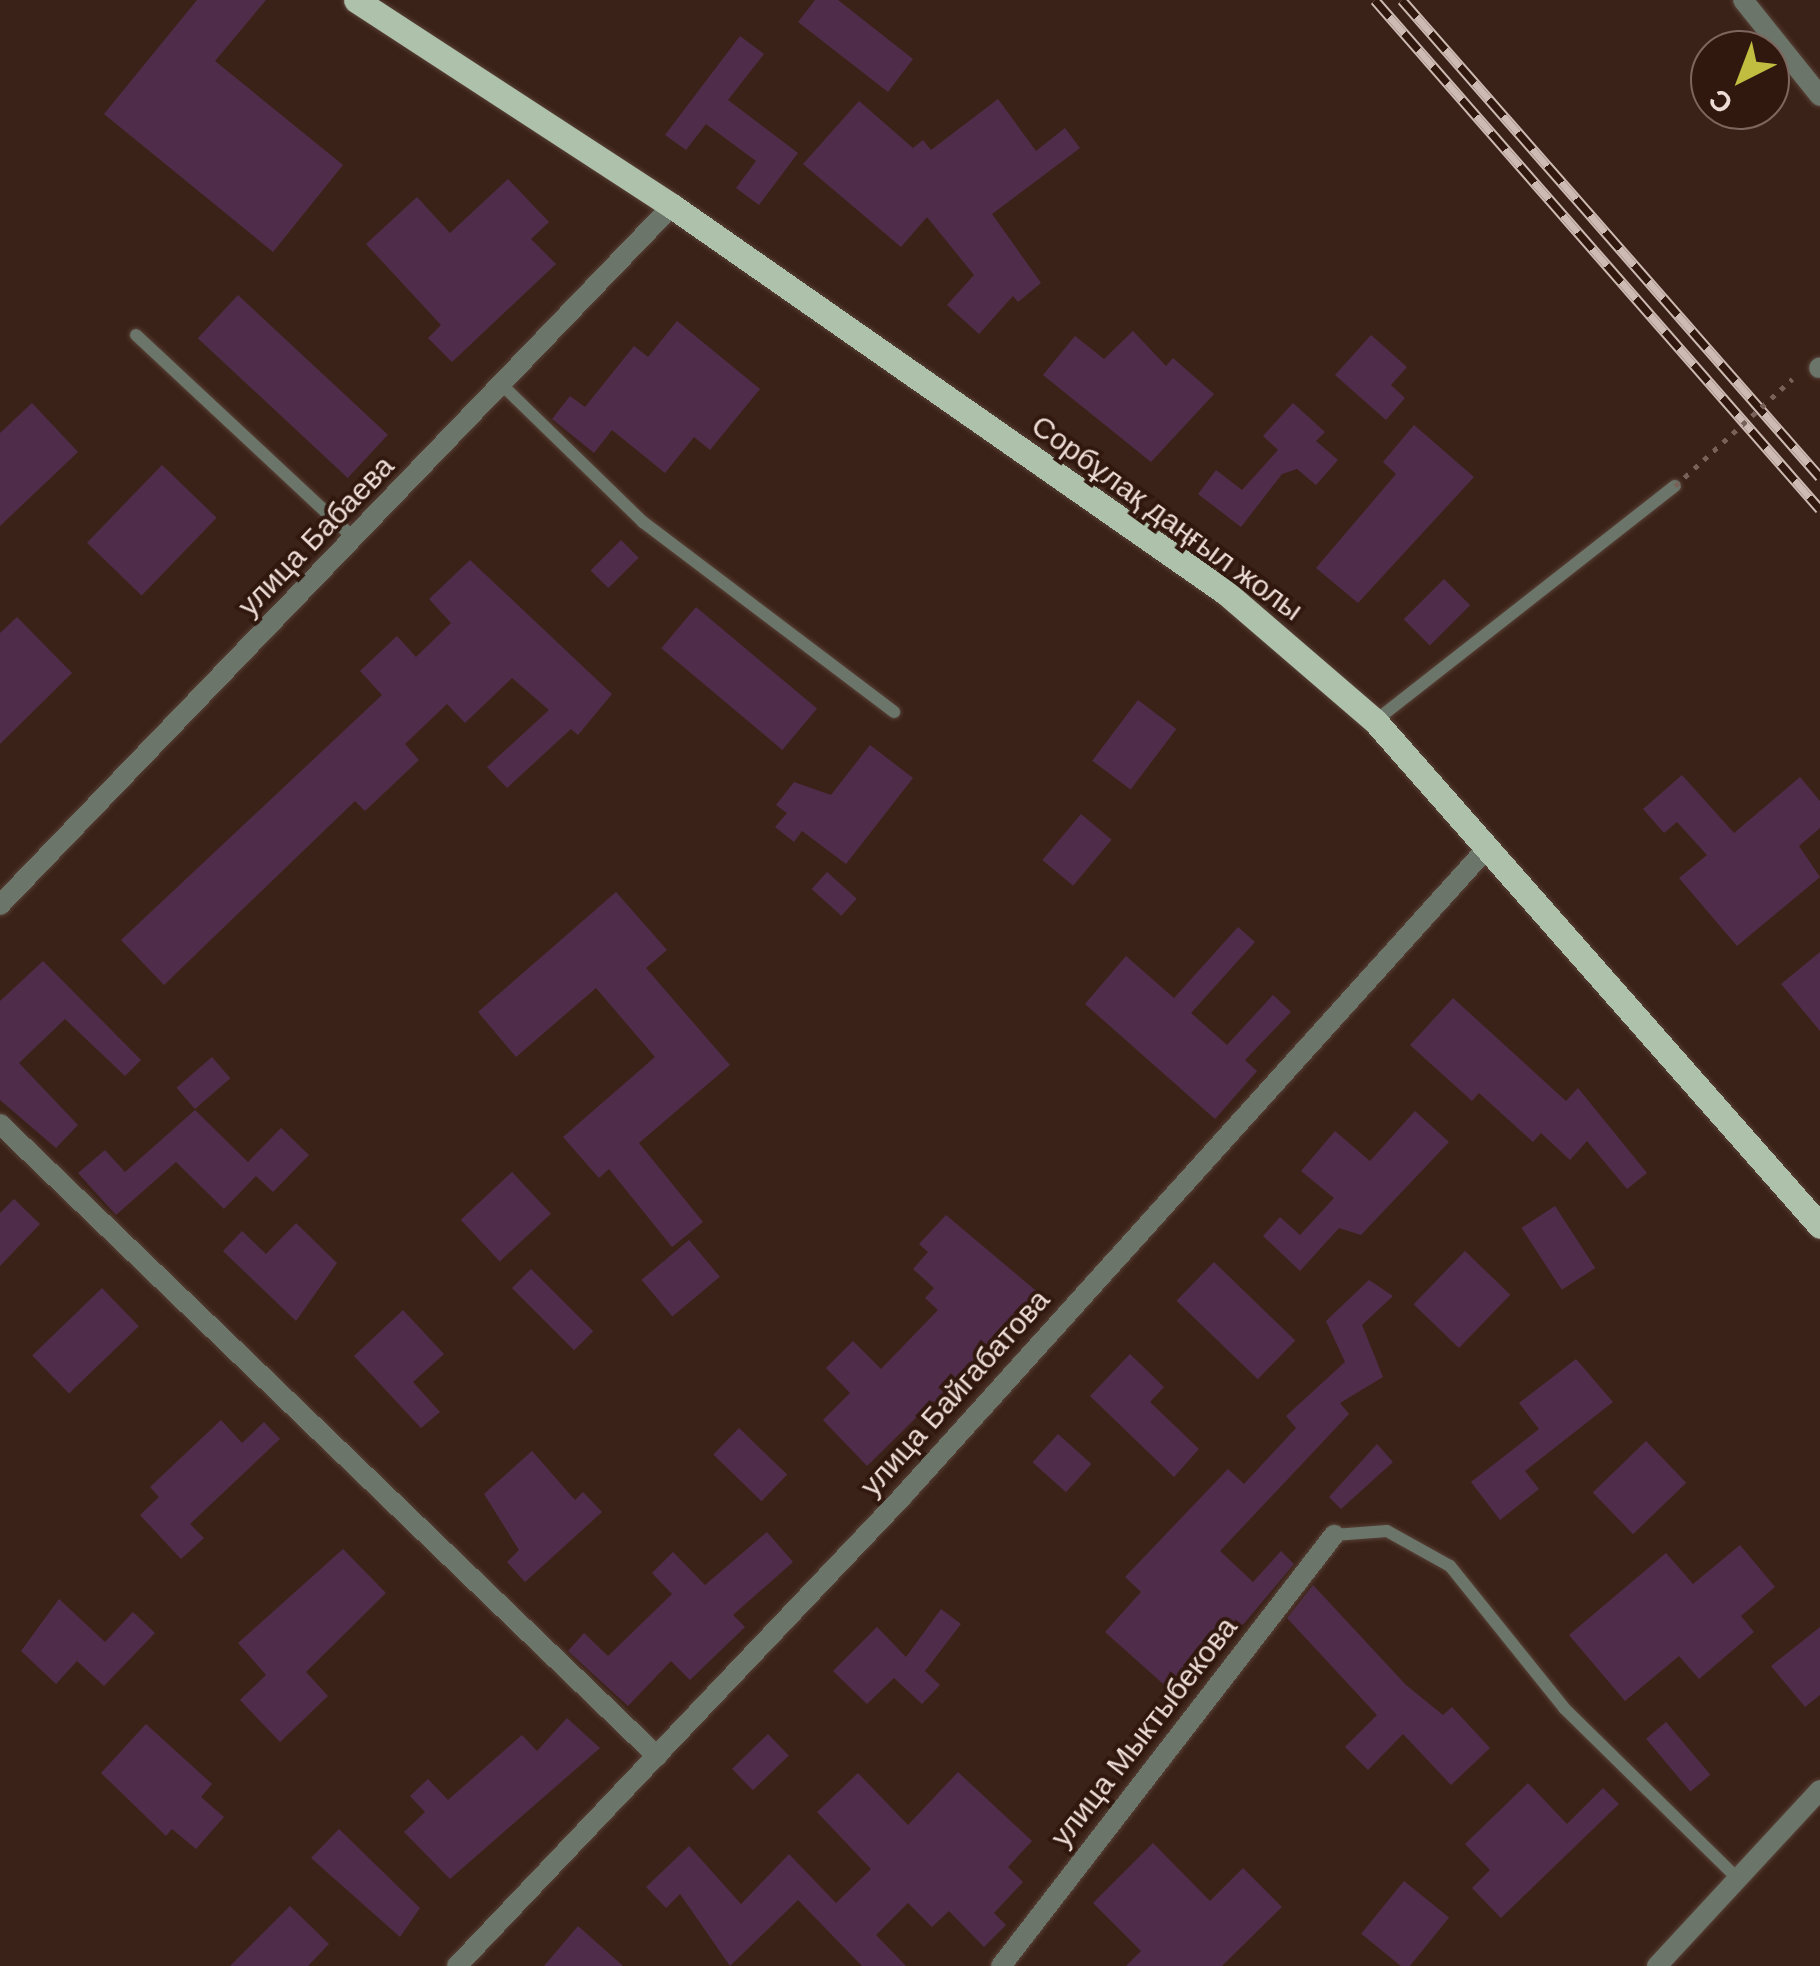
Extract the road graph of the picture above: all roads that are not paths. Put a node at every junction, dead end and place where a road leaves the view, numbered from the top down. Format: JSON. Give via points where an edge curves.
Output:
{"nodes":[{"id":1,"x":356,"y":0,"type":"edge"},
{"id":2,"x":1743,"y":0,"type":"edge"},
{"id":3,"x":1820,"y":96,"type":"edge"},
{"id":4,"x":672,"y":206,"type":"junction"},
{"id":5,"x":136,"y":335,"type":"dead end"},
{"id":6,"x":502,"y":385,"type":"junction"},
{"id":7,"x":1675,"y":486,"type":"road end"},
{"id":8,"x":355,"y":539,"type":"junction"},
{"id":9,"x":894,"y":712,"type":"dead end"},
{"id":10,"x":1375,"y":721,"type":"junction"},
{"id":11,"x":1486,"y":849,"type":"junction"},
{"id":12,"x":3,"y":896,"type":"edge"},
{"id":13,"x":0,"y":1124,"type":"edge"},
{"id":14,"x":1820,"y":1226,"type":"edge"},
{"id":15,"x":1334,"y":1535,"type":"joint"},
{"id":16,"x":656,"y":1756,"type":"junction"},
{"id":17,"x":1820,"y":1790,"type":"edge"},
{"id":18,"x":1738,"y":1879,"type":"junction"},
{"id":19,"x":457,"y":1966,"type":"edge"},
{"id":20,"x":1001,"y":1966,"type":"edge"},
{"id":21,"x":1658,"y":1966,"type":"edge"}],
"edges":[{"from":1,"to":4,"type":"main road","name":"Сорбұлақ даңғыл жолы"},
{"from":2,"to":3,"type":"street"},
{"from":4,"to":6,"type":"street","name":"улица Бабаева"},
{"from":4,"to":10,"type":"main road","name":"Сорбұлақ даңғыл жолы","via":[[1224,592]]},
{"from":5,"to":8,"type":"lane"},
{"from":6,"to":8,"type":"street","name":"улица Бабаева"},
{"from":6,"to":9,"type":"lane","via":[[643,522]]},
{"from":7,"to":10,"type":"lane"},
{"from":8,"to":12,"type":"street","name":"улица Бабаева"},
{"from":10,"to":11,"type":"main road","name":"Сорбұлақ даңғыл жолы"},
{"from":11,"to":14,"type":"main road","name":"Сорбұлақ даңғыл жолы"},
{"from":11,"to":16,"type":"street","name":"улица Байгабатова"},
{"from":13,"to":16,"type":"street"},
{"from":15,"to":18,"type":"lane","via":[[1387,1531],[1450,1566],[1564,1708]]},
{"from":15,"to":20,"type":"street","name":"улица Мыктыбекова"},
{"from":16,"to":19,"type":"street","name":"улица Байгабатова"},
{"from":17,"to":18,"type":"street"},
{"from":18,"to":21,"type":"street"}]}
